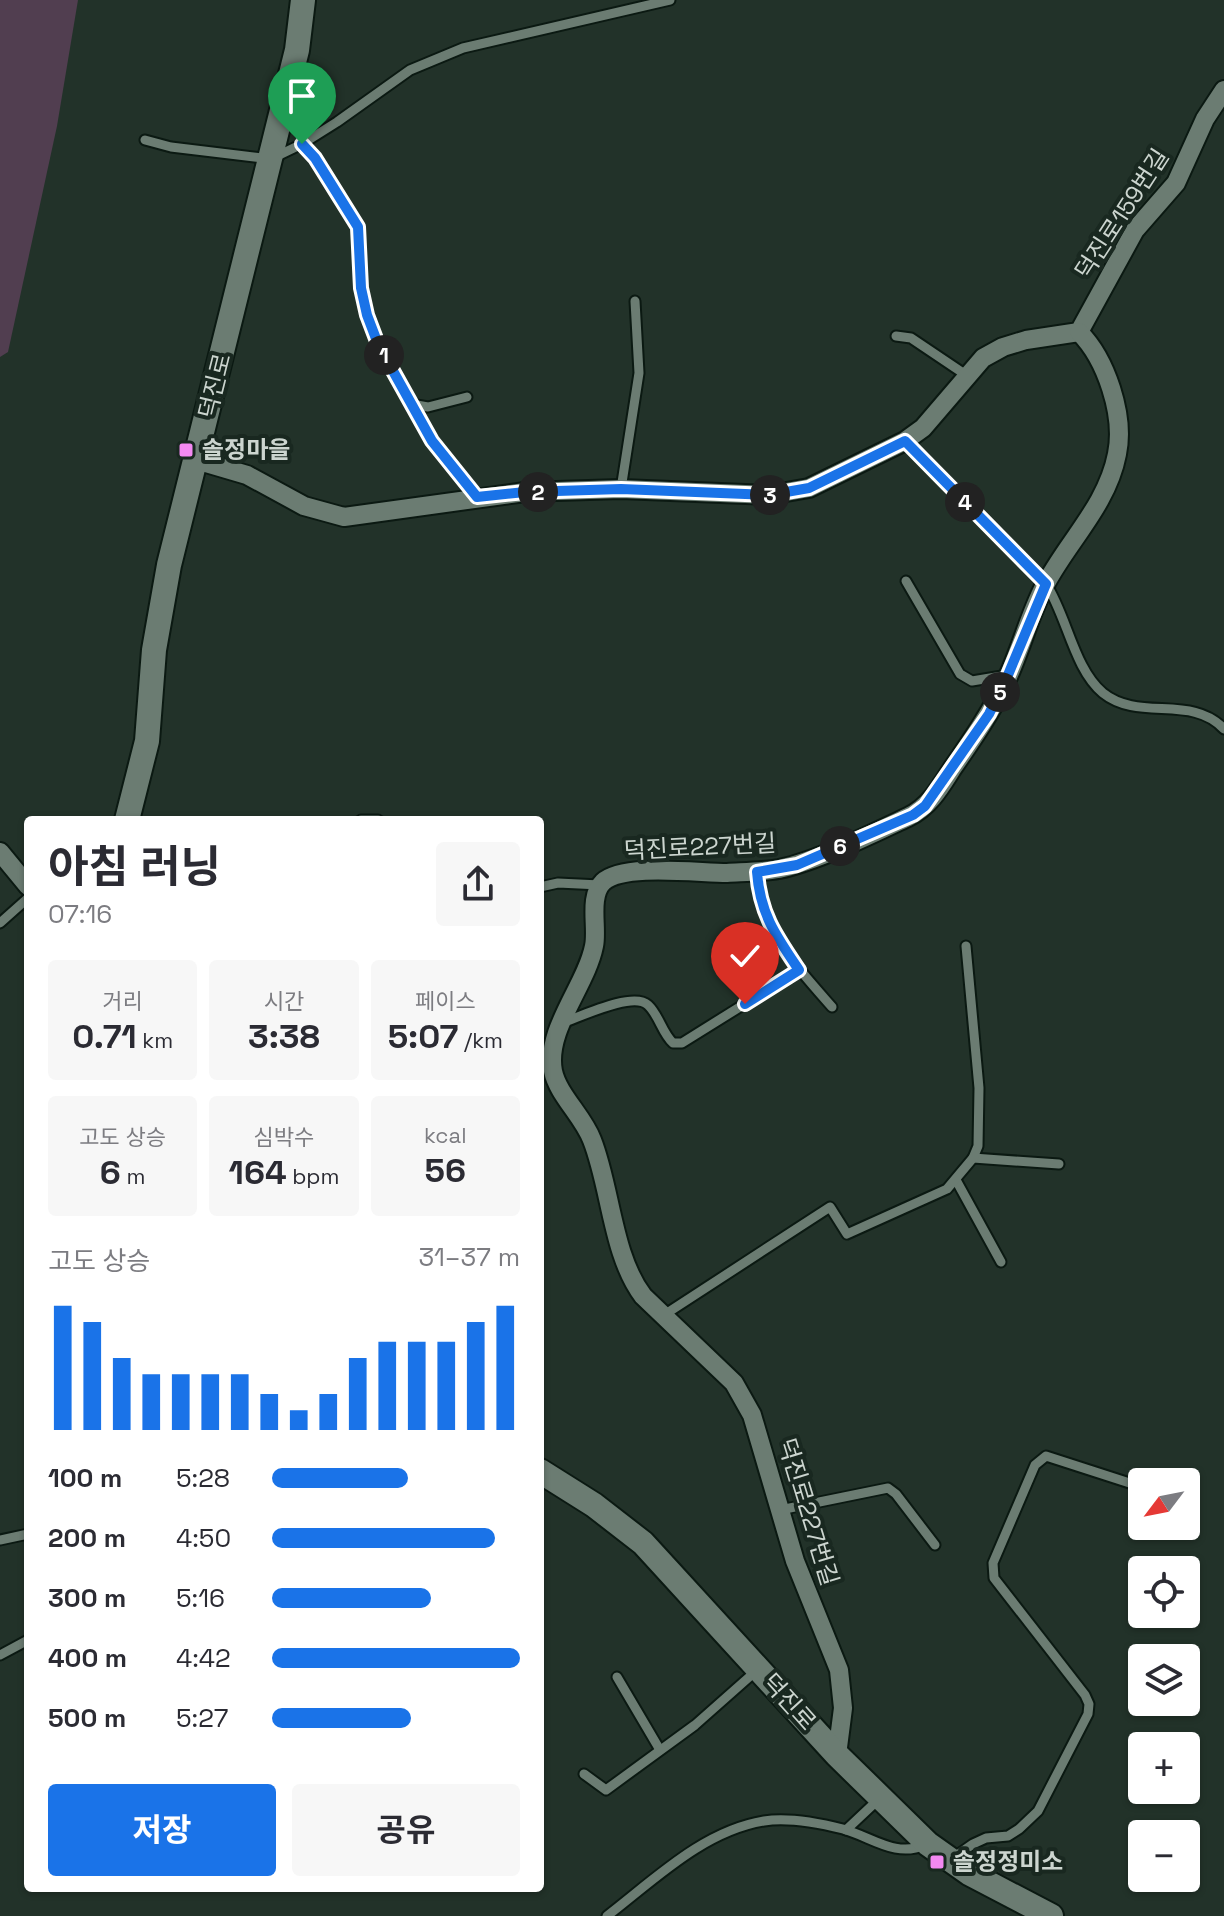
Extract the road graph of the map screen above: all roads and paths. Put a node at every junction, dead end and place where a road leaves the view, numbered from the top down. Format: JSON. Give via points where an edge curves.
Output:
{"nodes":[{"id":1,"x":303,"y":0,"type":"edge"},
{"id":2,"x":670,"y":0,"type":"edge"},
{"id":3,"x":1224,"y":90,"type":"edge"},
{"id":4,"x":145,"y":140,"type":"dead end"},
{"id":5,"x":302,"y":144,"type":"junction"},
{"id":6,"x":271,"y":159,"type":"junction"},
{"id":7,"x":635,"y":301,"type":"dead end"},
{"id":8,"x":1079,"y":332,"type":"junction"},
{"id":9,"x":896,"y":336,"type":"dead end"},
{"id":10,"x":966,"y":375,"type":"junction"},
{"id":11,"x":467,"y":397,"type":"dead end"},
{"id":12,"x":411,"y":404,"type":"junction"},
{"id":13,"x":905,"y":441,"type":"junction"},
{"id":14,"x":196,"y":460,"type":"junction"},
{"id":15,"x":621,"y":489,"type":"junction"},
{"id":16,"x":477,"y":497,"type":"junction"},
{"id":17,"x":906,"y":581,"type":"dead end"},
{"id":18,"x":1046,"y":584,"type":"junction"},
{"id":19,"x":1008,"y":675,"type":"junction"},
{"id":20,"x":1224,"y":729,"type":"edge"},
{"id":21,"x":128,"y":816,"type":"edge"},
{"id":22,"x":0,"y":852,"type":"edge"},
{"id":23,"x":757,"y":872,"type":"junction"},
{"id":24,"x":24,"y":881,"type":"edge"},
{"id":25,"x":600,"y":885,"type":"junction"},
{"id":26,"x":544,"y":886,"type":"edge"},
{"id":27,"x":24,"y":902,"type":"edge"},
{"id":28,"x":0,"y":923,"type":"edge"},
{"id":29,"x":966,"y":946,"type":"dead end"},
{"id":30,"x":799,"y":970,"type":"junction"},
{"id":31,"x":832,"y":1007,"type":"dead end"},
{"id":32,"x":562,"y":1023,"type":"junction"},
{"id":33,"x":973,"y":1158,"type":"junction"},
{"id":34,"x":1059,"y":1164,"type":"dead end"},
{"id":35,"x":956,"y":1180,"type":"junction"},
{"id":36,"x":1001,"y":1262,"type":"dead end"},
{"id":37,"x":664,"y":1315,"type":"junction"},
{"id":38,"x":544,"y":1474,"type":"edge"},
{"id":39,"x":1128,"y":1482,"type":"edge"},
{"id":40,"x":780,"y":1510,"type":"junction"},
{"id":41,"x":24,"y":1535,"type":"edge"},
{"id":42,"x":0,"y":1540,"type":"edge"},
{"id":43,"x":935,"y":1545,"type":"dead end"},
{"id":44,"x":24,"y":1642,"type":"edge"},
{"id":45,"x":0,"y":1655,"type":"edge"},
{"id":46,"x":759,"y":1668,"type":"junction"},
{"id":47,"x":617,"y":1677,"type":"dead end"},
{"id":48,"x":660,"y":1750,"type":"junction"},
{"id":49,"x":837,"y":1755,"type":"junction"},
{"id":50,"x":584,"y":1774,"type":"dead end"},
{"id":51,"x":880,"y":1798,"type":"junction"},
{"id":52,"x":846,"y":1830,"type":"junction"},
{"id":53,"x":928,"y":1844,"type":"junction"},
{"id":54,"x":951,"y":1860,"type":"junction"},
{"id":55,"x":607,"y":1916,"type":"edge"},
{"id":56,"x":1051,"y":1916,"type":"edge"}],
"edges":[{"from":1,"to":6,"type":"street","name":"덕진로"},
{"from":2,"to":5,"type":"lane","via":[[463,48],[410,70]]},
{"from":3,"to":8,"type":"street","name":"덕진로159번길","via":[[1176,183],[1135,230]]},
{"from":4,"to":6,"type":"lane"},
{"from":5,"to":6,"type":"lane"},
{"from":5,"to":12,"type":"lane","via":[[358,227],[367,315]]},
{"from":6,"to":14,"type":"street","name":"덕진로"},
{"from":7,"to":15,"type":"lane","via":[[639,373]]},
{"from":8,"to":10,"type":"street","via":[[1003,347]]},
{"from":8,"to":18,"type":"street","name":"덕진로227번길","via":[[1094,347],[1109,383],[1118,454],[1093,513]]},
{"from":9,"to":10,"type":"lane","via":[[918,342]]},
{"from":10,"to":13,"type":"street","via":[[930,420]]},
{"from":11,"to":12,"type":"lane","via":[[428,407]]},
{"from":12,"to":16,"type":"lane","via":[[432,441]]},
{"from":13,"to":15,"type":"street","via":[[809,488],[790,492]]},
{"from":13,"to":18,"type":"lane"},
{"from":14,"to":16,"type":"street","via":[[247,475],[304,506],[344,517]]},
{"from":14,"to":21,"type":"street","name":"덕진로","via":[[169,565],[154,650],[147,741]]},
{"from":15,"to":16,"type":"street"},
{"from":17,"to":19,"type":"lane","via":[[960,674],[972,681]]},
{"from":18,"to":19,"type":"street","name":"덕진로227번길"},
{"from":18,"to":20,"type":"lane","via":[[1083,666],[1101,691],[1151,710],[1194,710]]},
{"from":19,"to":23,"type":"street","name":"덕진로227번길","via":[[989,714],[925,806],[797,865]]},
{"from":22,"to":24,"type":"street"},
{"from":23,"to":25,"type":"street","name":"덕진로227번길","via":[[629,872]]},
{"from":23,"to":30,"type":"lane","via":[[762,908]]},
{"from":25,"to":26,"type":"lane"},
{"from":25,"to":32,"type":"street","name":"덕진로227번길","via":[[594,946]]},
{"from":27,"to":28,"type":"lane"},
{"from":29,"to":33,"type":"lane","via":[[979,1088]]},
{"from":30,"to":31,"type":"lane"},
{"from":30,"to":32,"type":"lane","via":[[682,1043],[668,1038],[640,1001],[621,1002]]},
{"from":32,"to":37,"type":"street","name":"덕진로227번길","via":[[553,1051],[554,1073],[591,1137],[629,1274]]},
{"from":33,"to":34,"type":"lane"},
{"from":33,"to":35,"type":"lane"},
{"from":35,"to":36,"type":"lane"},
{"from":35,"to":37,"type":"lane","via":[[937,1196],[847,1234],[830,1207]]},
{"from":37,"to":40,"type":"street","name":"덕진로227번길","via":[[721,1368],[744,1398]]},
{"from":38,"to":46,"type":"street","name":"덕진로","via":[[643,1543]]},
{"from":39,"to":54,"type":"lane","via":[[1046,1456],[1035,1465],[993,1563],[994,1578],[1085,1695],[1088,1714],[1029,1822],[1008,1836],[973,1844]]},
{"from":40,"to":43,"type":"lane","via":[[888,1488]]},
{"from":40,"to":49,"type":"street","name":"덕진로227번길","via":[[803,1584],[839,1670],[843,1708]]},
{"from":41,"to":42,"type":"lane"},
{"from":44,"to":45,"type":"lane"},
{"from":46,"to":48,"type":"lane"},
{"from":46,"to":49,"type":"street","name":"덕진로"},
{"from":47,"to":48,"type":"lane"},
{"from":48,"to":50,"type":"lane","via":[[606,1790]]},
{"from":49,"to":51,"type":"street","name":"덕진로"},
{"from":51,"to":52,"type":"lane"},
{"from":51,"to":53,"type":"street","name":"덕진로"},
{"from":52,"to":53,"type":"lane","via":[[898,1850]]},
{"from":52,"to":55,"type":"lane","via":[[780,1820],[727,1832],[680,1860]]},
{"from":53,"to":54,"type":"street","name":"덕진로"},
{"from":54,"to":56,"type":"street","name":"덕진로"}]}
